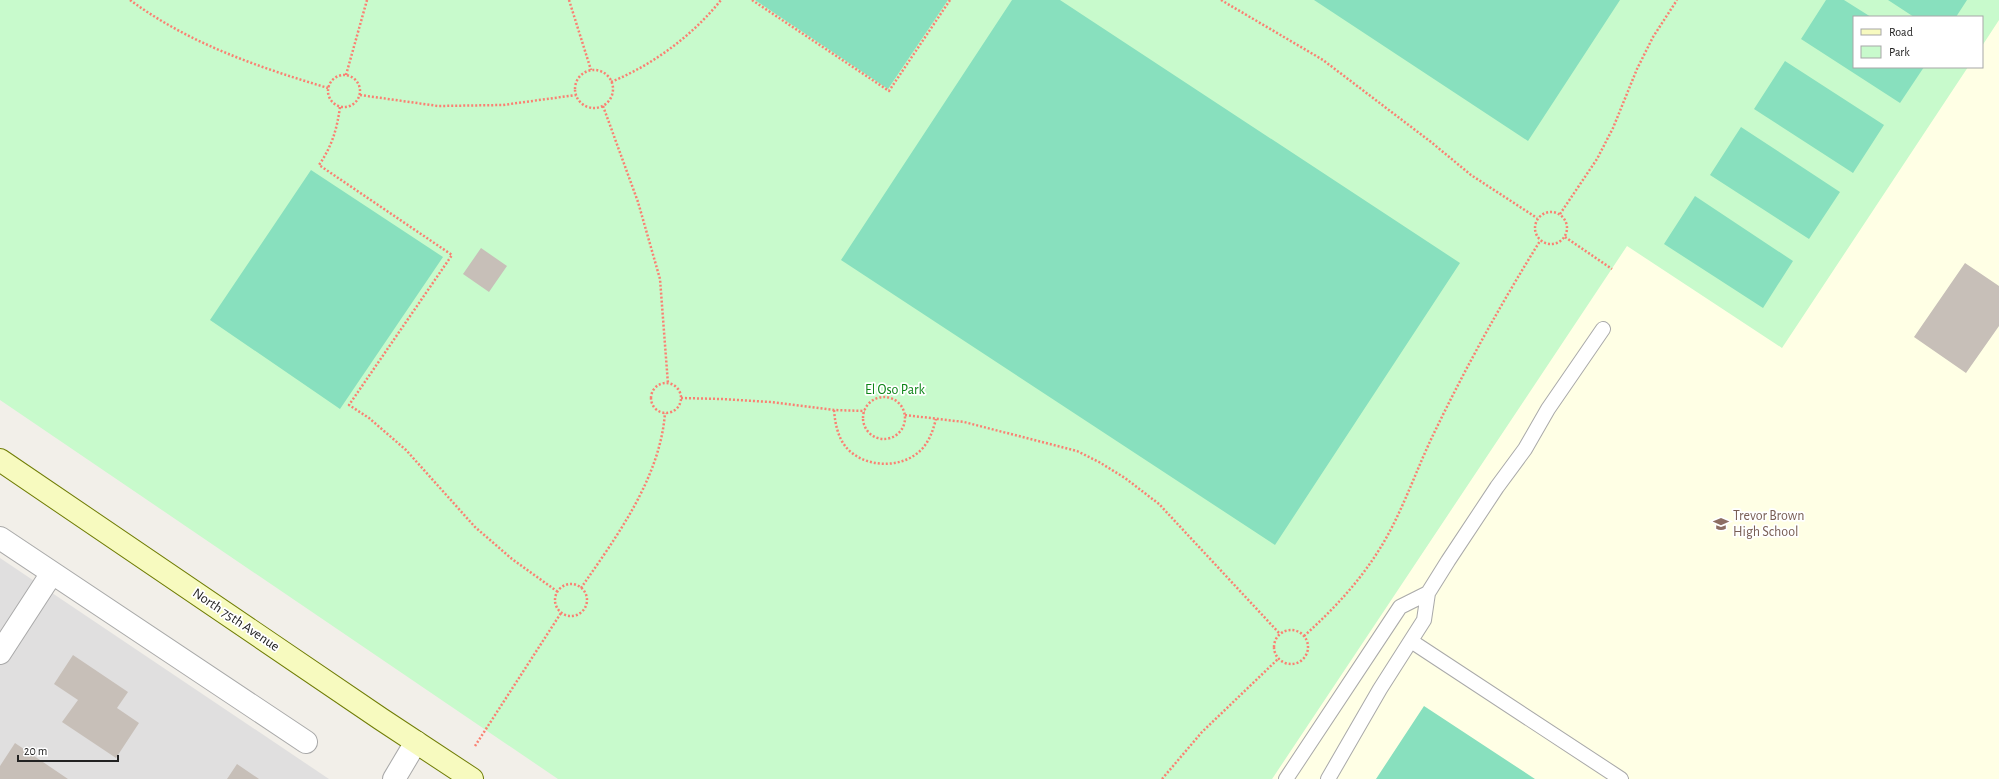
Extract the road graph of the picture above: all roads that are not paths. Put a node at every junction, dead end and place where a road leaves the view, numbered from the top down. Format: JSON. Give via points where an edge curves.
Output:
{"nodes":[{"id":1,"x":1603,"y":329,"type":"dead end"},
{"id":2,"x":0,"y":460,"type":"edge"},
{"id":3,"x":0,"y":538,"type":"edge"},
{"id":4,"x":52,"y":573,"type":"junction"},
{"id":5,"x":1428,"y":593,"type":"junction"},
{"id":6,"x":1411,"y":641,"type":"junction"},
{"id":7,"x":0,"y":653,"type":"edge"},
{"id":8,"x":306,"y":742,"type":"dead end"},
{"id":9,"x":416,"y":742,"type":"junction"},
{"id":10,"x":466,"y":775,"type":"edge"},
{"id":11,"x":394,"y":779,"type":"edge"},
{"id":12,"x":1286,"y":779,"type":"edge"},
{"id":13,"x":1328,"y":779,"type":"edge"},
{"id":14,"x":1621,"y":779,"type":"edge"}],
"edges":[{"from":1,"to":5,"type":"lane"},
{"from":2,"to":9,"type":"main road","name":"North 75th Avenue"},
{"from":3,"to":4,"type":"street"},
{"from":4,"to":7,"type":"street"},
{"from":4,"to":8,"type":"street"},
{"from":5,"to":6,"type":"lane","via":[[1424,620]]},
{"from":5,"to":12,"type":"lane","via":[[1400,608]]},
{"from":6,"to":13,"type":"lane"},
{"from":6,"to":14,"type":"lane"},
{"from":9,"to":10,"type":"main road","name":"North 75th Avenue"},
{"from":9,"to":11,"type":"street"}]}
